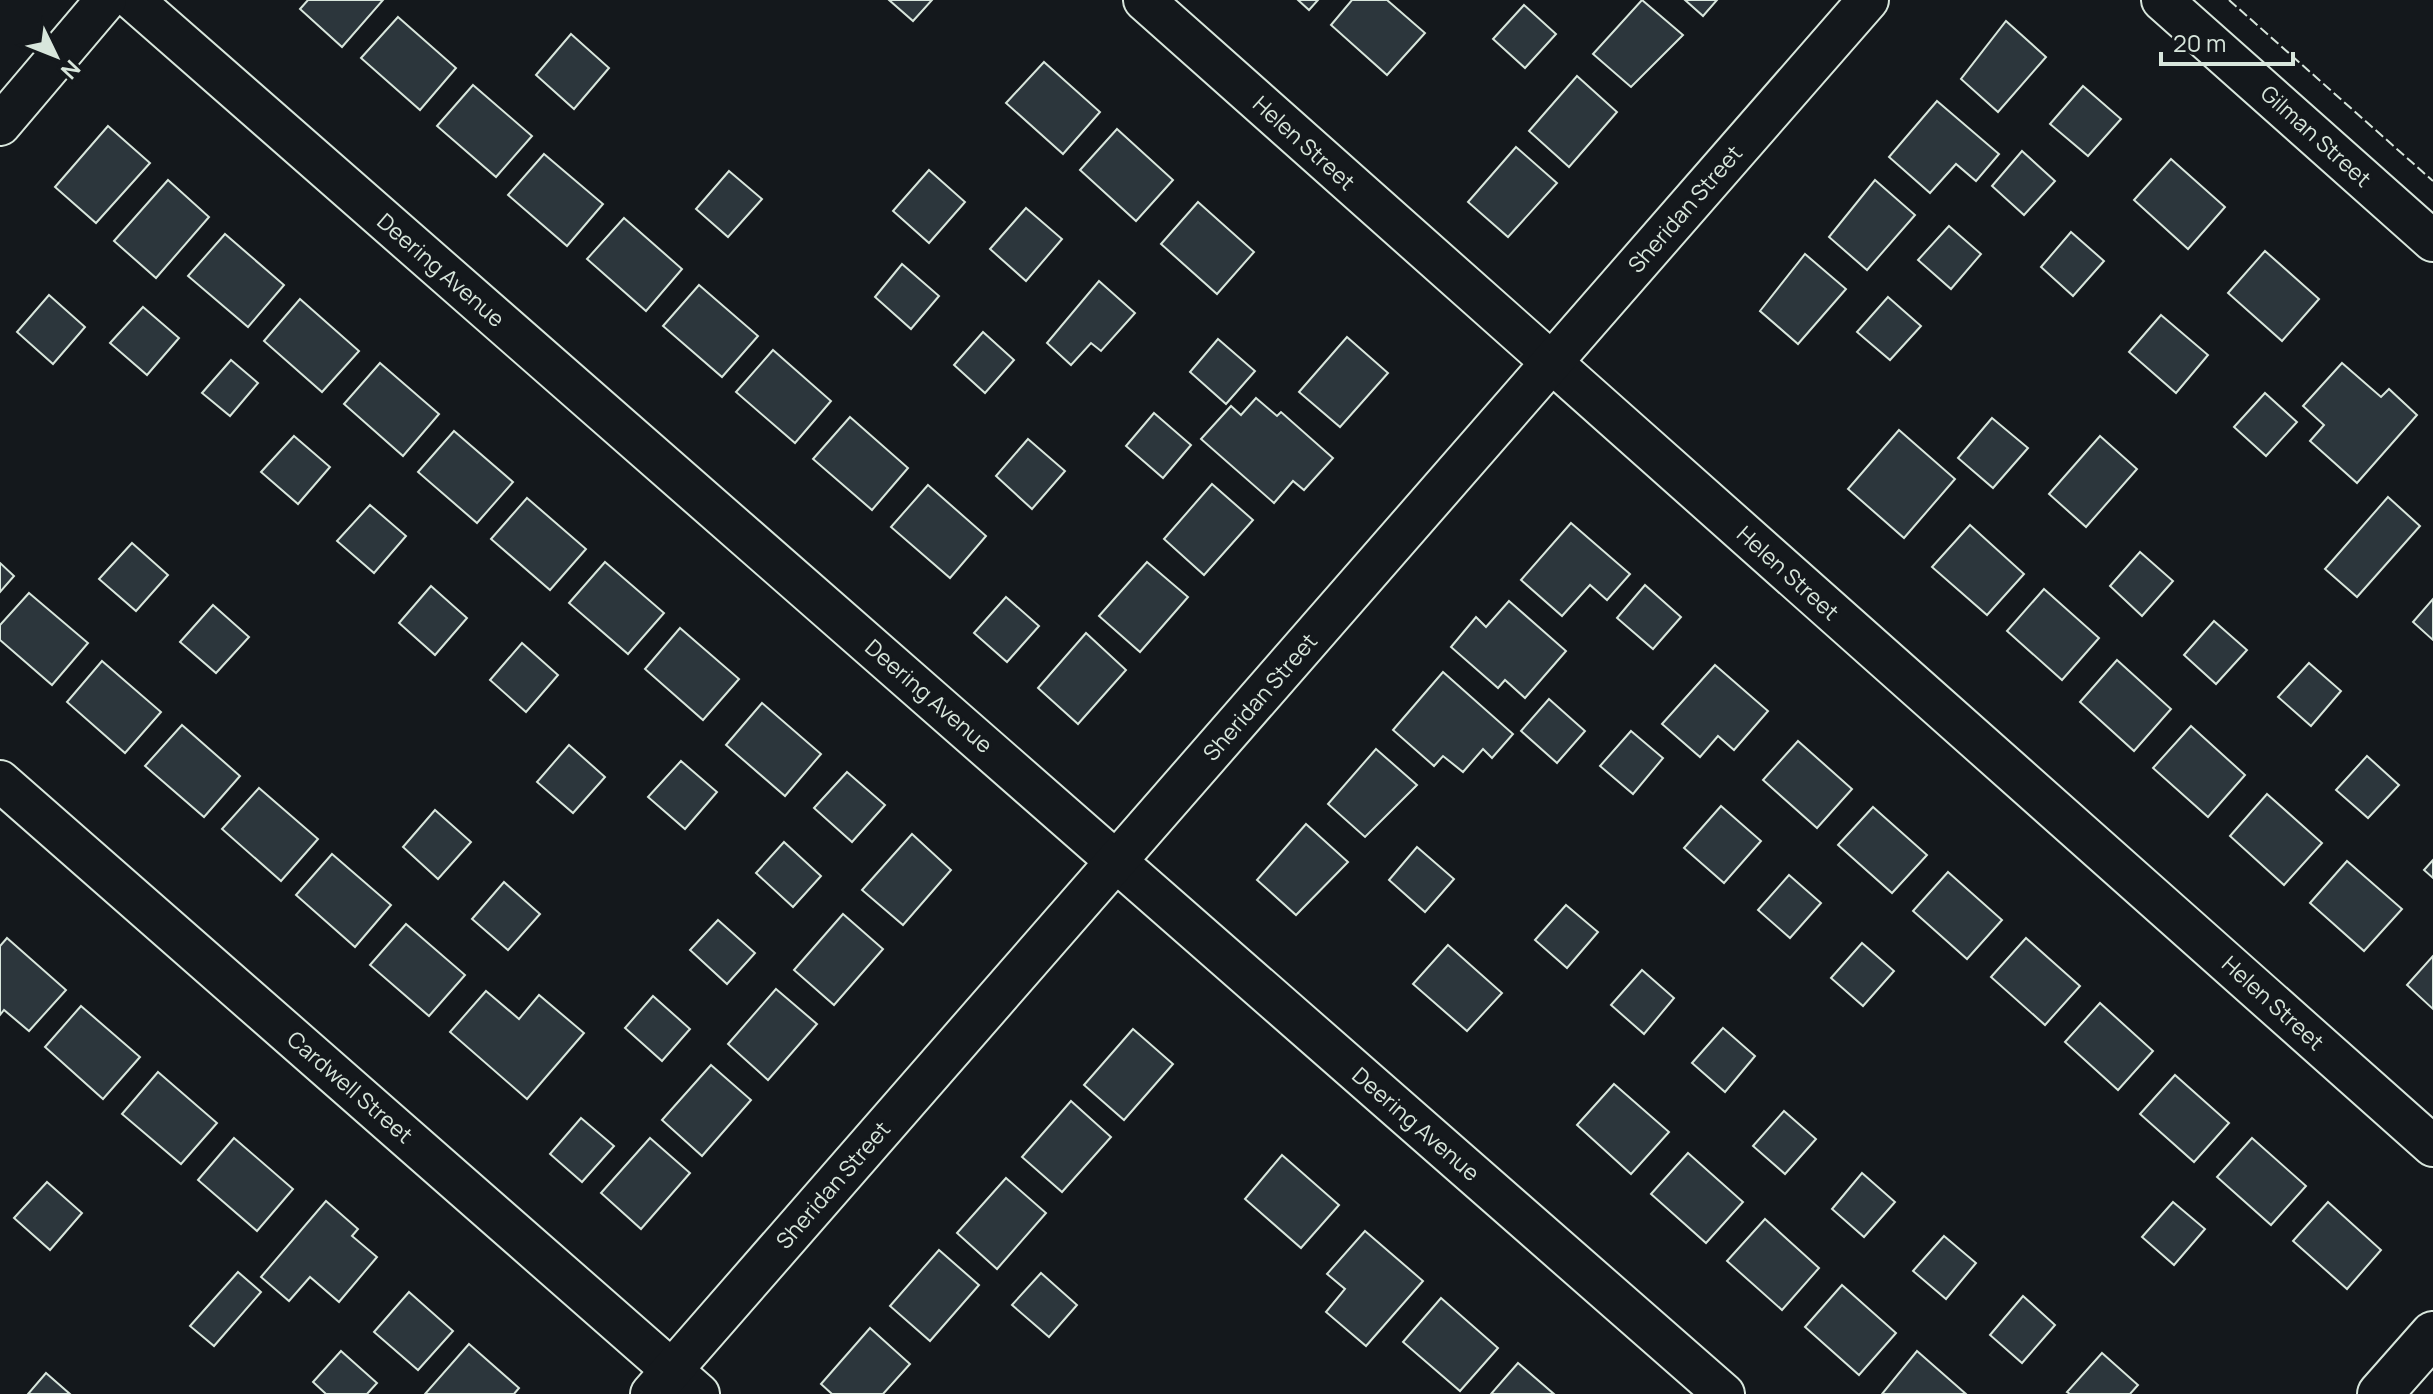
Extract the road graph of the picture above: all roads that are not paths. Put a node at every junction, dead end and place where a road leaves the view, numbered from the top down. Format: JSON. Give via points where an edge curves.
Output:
{"nodes":[{"id":1,"x":106,"y":0,"type":"edge"},
{"id":2,"x":133,"y":0,"type":"edge"},
{"id":3,"x":1144,"y":0,"type":"edge"},
{"id":4,"x":1868,"y":0,"type":"edge"},
{"id":5,"x":2162,"y":0,"type":"edge"},
{"id":6,"x":0,"y":125,"type":"edge"},
{"id":7,"x":2433,"y":241,"type":"edge"},
{"id":8,"x":1551,"y":362,"type":"junction"},
{"id":9,"x":0,"y":781,"type":"edge"},
{"id":10,"x":1117,"y":861,"type":"junction"},
{"id":11,"x":2433,"y":1146,"type":"edge"},
{"id":12,"x":2433,"y":1334,"type":"edge"},
{"id":13,"x":674,"y":1386,"type":"edge"},
{"id":14,"x":1724,"y":1394,"type":"edge"},
{"id":15,"x":2380,"y":1394,"type":"edge"}],
"edges":[{"from":1,"to":6,"type":"street"},
{"from":2,"to":10,"type":"street","name":"Deering Avenue"},
{"from":3,"to":8,"type":"street","name":"Helen Street"},
{"from":4,"to":8,"type":"street","name":"Sheridan Street"},
{"from":5,"to":7,"type":"street","name":"Gilman Street"},
{"from":8,"to":10,"type":"street","name":"Sheridan Street"},
{"from":8,"to":11,"type":"street","name":"Helen Street"},
{"from":9,"to":13,"type":"street","name":"Cardwell Street"},
{"from":10,"to":13,"type":"street","name":"Sheridan Street"},
{"from":10,"to":14,"type":"street","name":"Deering Avenue"},
{"from":12,"to":15,"type":"street"}]}
